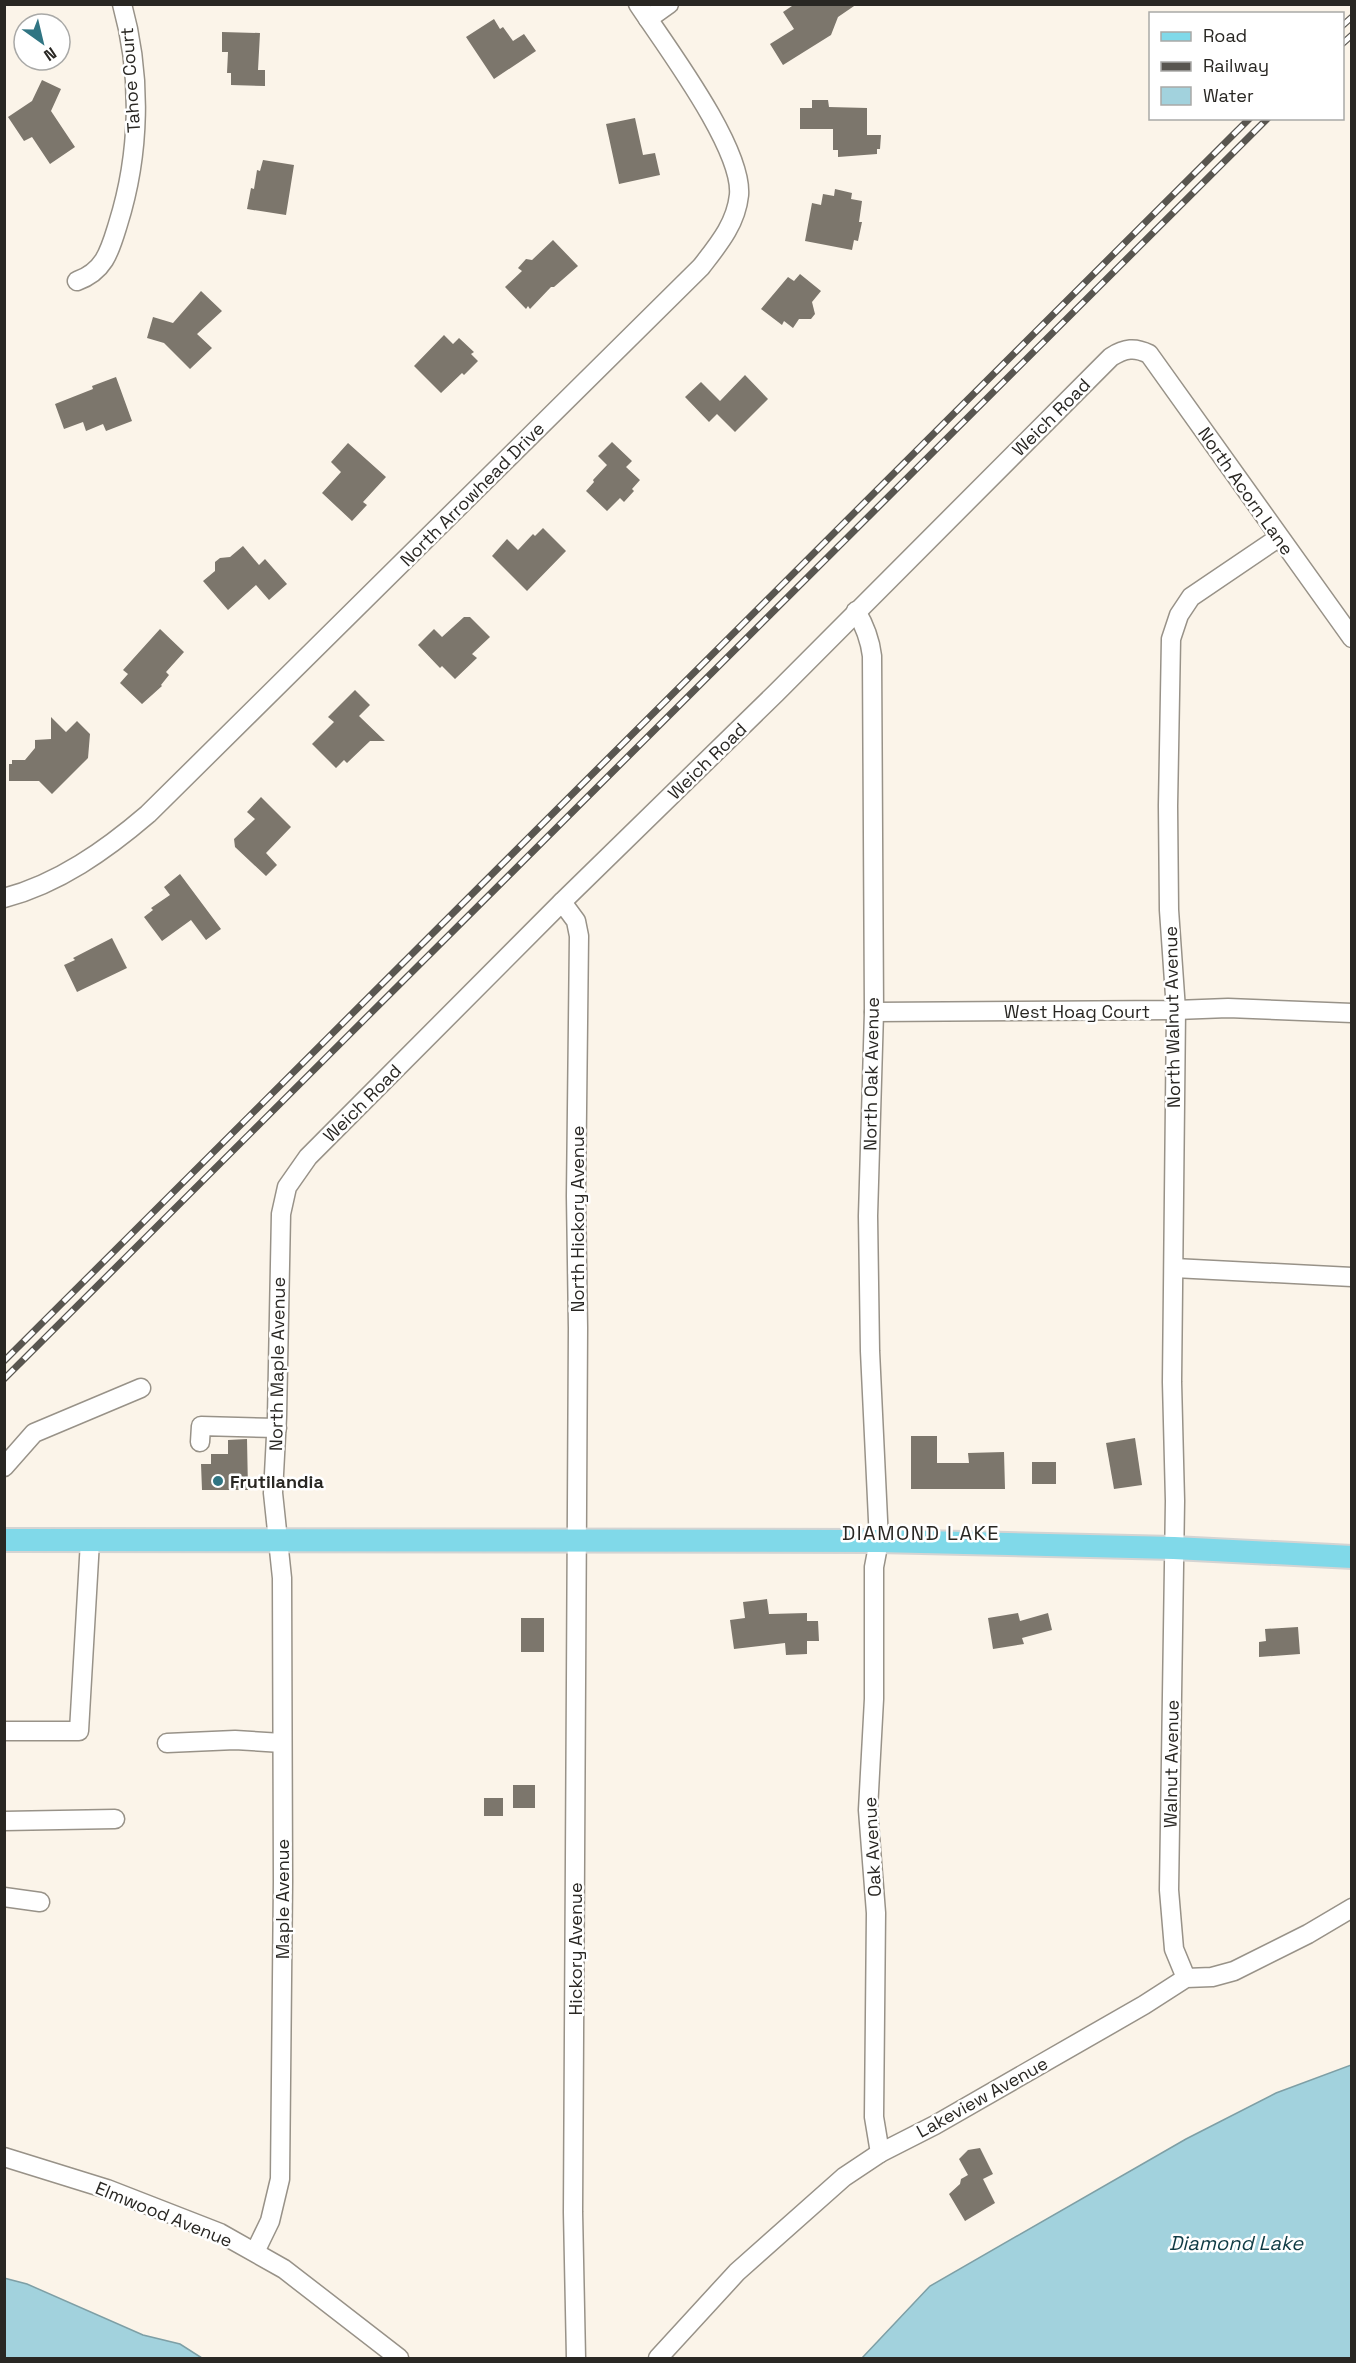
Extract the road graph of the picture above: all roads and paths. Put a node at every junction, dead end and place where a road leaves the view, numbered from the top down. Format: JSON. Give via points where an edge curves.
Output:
{"nodes":[{"id":1,"x":122,"y":4,"type":"edge"},
{"id":2,"x":669,"y":4,"type":"edge"},
{"id":3,"x":643,"y":12,"type":"edge"},
{"id":4,"x":77,"y":281,"type":"dead end"},
{"id":5,"x":1137,"y":348,"type":"joint"},
{"id":6,"x":1278,"y":538,"type":"junction"},
{"id":7,"x":856,"y":611,"type":"junction"},
{"id":8,"x":1352,"y":638,"type":"edge"},
{"id":9,"x":4,"y":898,"type":"edge"},
{"id":10,"x":562,"y":902,"type":"junction"},
{"id":11,"x":1176,"y":1011,"type":"junction"},
{"id":12,"x":874,"y":1012,"type":"junction"},
{"id":13,"x":1352,"y":1013,"type":"edge"},
{"id":14,"x":287,"y":1187,"type":"joint"},
{"id":15,"x":1174,"y":1268,"type":"junction"},
{"id":16,"x":1352,"y":1277,"type":"edge"},
{"id":17,"x":141,"y":1388,"type":"dead end"},
{"id":18,"x":277,"y":1428,"type":"junction"},
{"id":19,"x":200,"y":1442,"type":"dead end"},
{"id":20,"x":4,"y":1467,"type":"edge"},
{"id":21,"x":4,"y":1540,"type":"edge"},
{"id":22,"x":575,"y":1540,"type":"junction"},
{"id":23,"x":90,"y":1541,"type":"junction"},
{"id":24,"x":879,"y":1541,"type":"junction"},
{"id":25,"x":279,"y":1542,"type":"junction"},
{"id":26,"x":1174,"y":1548,"type":"junction"},
{"id":27,"x":1352,"y":1557,"type":"edge"},
{"id":28,"x":4,"y":1731,"type":"edge"},
{"id":29,"x":167,"y":1743,"type":"dead end"},
{"id":30,"x":282,"y":1743,"type":"junction"},
{"id":31,"x":115,"y":1819,"type":"dead end"},
{"id":32,"x":4,"y":1821,"type":"edge"},
{"id":33,"x":4,"y":1897,"type":"edge"},
{"id":34,"x":40,"y":1902,"type":"dead end"},
{"id":35,"x":1352,"y":1908,"type":"edge"},
{"id":36,"x":1186,"y":1978,"type":"junction"},
{"id":37,"x":880,"y":2153,"type":"junction"},
{"id":38,"x":4,"y":2157,"type":"edge"},
{"id":39,"x":255,"y":2252,"type":"junction"},
{"id":40,"x":399,"y":2358,"type":"edge"},
{"id":41,"x":576,"y":2358,"type":"edge"},
{"id":42,"x":658,"y":2358,"type":"edge"}],
"edges":[{"from":1,"to":4,"type":"street","name":"Tahoe Court","via":[[136,112],[128,191],[111,246],[100,267],[91,276]]},
{"from":2,"to":3,"type":"street"},
{"from":3,"to":9,"type":"street","name":"North Arrowhead Drive","via":[[729,149],[739,194],[724,237],[700,267],[148,814],[86,861]]},
{"from":5,"to":6,"type":"street","name":"North Acorn Lane","via":[[1149,354]]},
{"from":5,"to":7,"type":"street","name":"Weich Road","via":[[1121,350],[1111,357]]},
{"from":6,"to":8,"type":"street","name":"North Acorn Lane"},
{"from":6,"to":11,"type":"street","name":"North Walnut Avenue","via":[[1191,597],[1179,615],[1171,639],[1169,910]]},
{"from":7,"to":10,"type":"street","name":"Weich Road"},
{"from":7,"to":12,"type":"street","name":"North Oak Avenue","via":[[871,642],[872,656]]},
{"from":10,"to":14,"type":"street","name":"Weich Road","via":[[308,1157]]},
{"from":10,"to":22,"type":"street","name":"North Hickory Avenue","via":[[576,921],[579,936]]},
{"from":11,"to":12,"type":"street","name":"West Hoag Court"},
{"from":11,"to":13,"type":"street","name":"West Hoag Court","via":[[1228,1008]]},
{"from":11,"to":15,"type":"street","name":"North Walnut Avenue"},
{"from":12,"to":24,"type":"street","name":"North Oak Avenue","via":[[868,1216]]},
{"from":14,"to":18,"type":"street","name":"North Maple Avenue","via":[[281,1214]]},
{"from":15,"to":16,"type":"street"},
{"from":15,"to":26,"type":"street","name":"North Walnut Avenue"},
{"from":17,"to":20,"type":"street","via":[[34,1433]]},
{"from":18,"to":19,"type":"street","via":[[201,1426]]},
{"from":18,"to":25,"type":"street","name":"North Maple Avenue","via":[[273,1493]]},
{"from":21,"to":23,"type":"main road"},
{"from":22,"to":24,"type":"main road"},
{"from":22,"to":25,"type":"main road"},
{"from":22,"to":41,"type":"street","name":"Hickory Avenue"},
{"from":23,"to":25,"type":"main road"},
{"from":23,"to":28,"type":"street","via":[[79,1731]]},
{"from":24,"to":26,"type":"main road"},
{"from":24,"to":37,"type":"street","name":"Oak Avenue","via":[[874,1567],[874,1700],[868,1810],[876,1913],[874,2117]]},
{"from":25,"to":30,"type":"street","name":"Maple Avenue"},
{"from":26,"to":27,"type":"main road"},
{"from":26,"to":36,"type":"street","name":"Walnut Avenue","via":[[1169,1890],[1174,1949]]},
{"from":29,"to":30,"type":"street"},
{"from":30,"to":39,"type":"street","name":"Maple Avenue","via":[[280,2179],[270,2221]]},
{"from":31,"to":32,"type":"street"},
{"from":33,"to":34,"type":"street"},
{"from":35,"to":36,"type":"street","name":"Lakeview Avenue","via":[[1234,1971]]},
{"from":36,"to":37,"type":"street","name":"Lakeview Avenue","via":[[965,2108]]},
{"from":37,"to":42,"type":"street","name":"Lakeview Avenue","via":[[844,2177],[737,2272]]},
{"from":38,"to":39,"type":"street","name":"Elmwood Avenue","via":[[128,2197],[220,2233]]},
{"from":39,"to":40,"type":"street","name":"Elmwood Avenue","via":[[284,2269]]}]}
